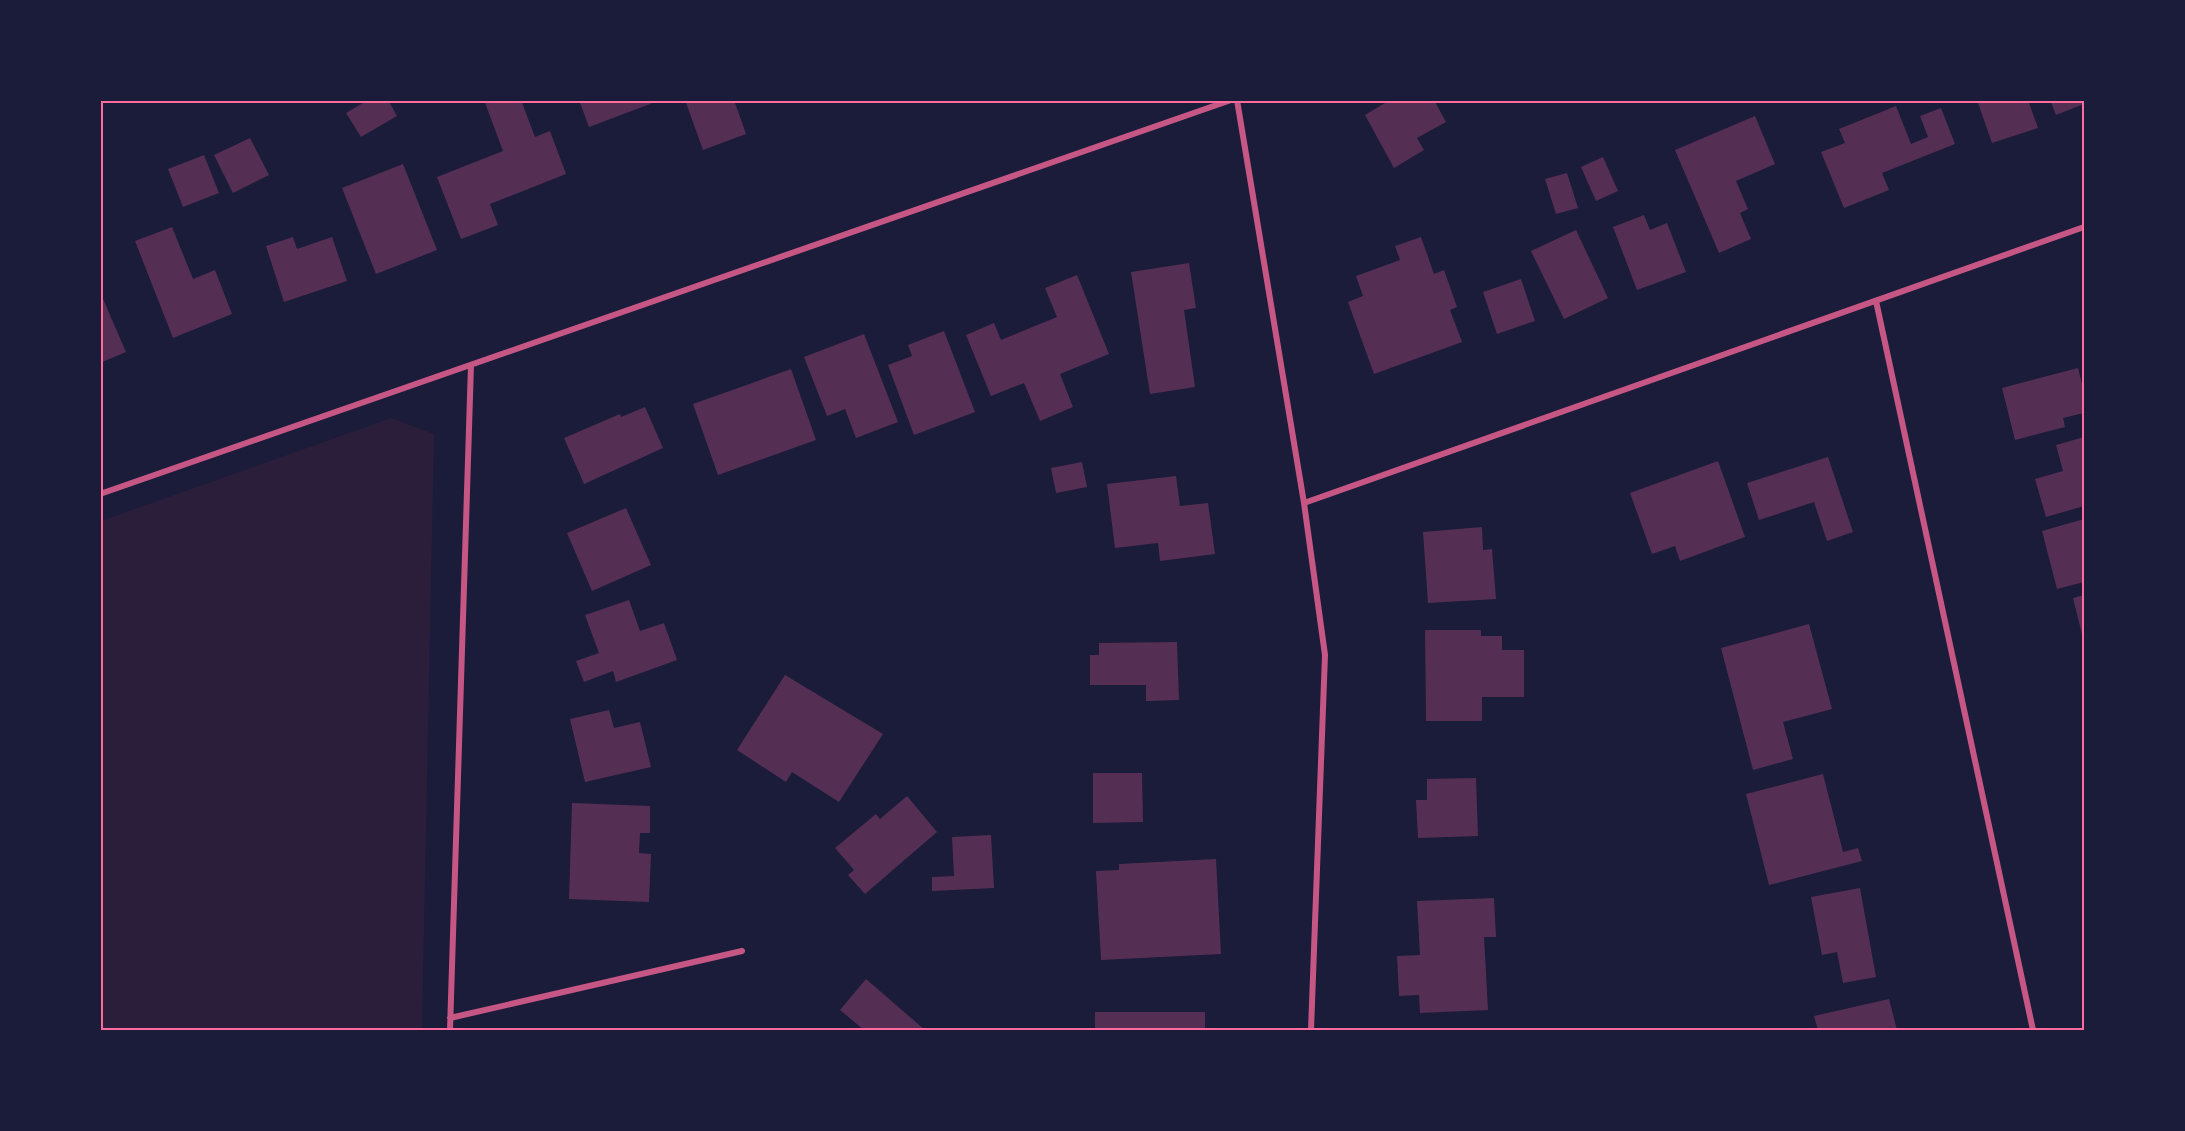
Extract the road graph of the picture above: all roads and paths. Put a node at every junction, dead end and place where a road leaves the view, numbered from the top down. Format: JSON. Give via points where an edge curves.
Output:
{"nodes":[{"id":1,"x":1231,"y":100,"type":"edge"},
{"id":2,"x":1237,"y":100,"type":"edge"},
{"id":3,"x":2085,"y":227,"type":"edge"},
{"id":4,"x":1876,"y":301,"type":"junction"},
{"id":5,"x":471,"y":365,"type":"junction"},
{"id":6,"x":100,"y":494,"type":"edge"},
{"id":7,"x":1304,"y":502,"type":"junction"},
{"id":8,"x":742,"y":951,"type":"dead end"},
{"id":9,"x":450,"y":1018,"type":"junction"},
{"id":10,"x":450,"y":1030,"type":"edge"},
{"id":11,"x":1311,"y":1030,"type":"edge"},
{"id":12,"x":2033,"y":1030,"type":"edge"}],
"edges":[{"from":1,"to":5,"type":"street"},
{"from":2,"to":7,"type":"street"},
{"from":3,"to":4,"type":"street"},
{"from":4,"to":7,"type":"street"},
{"from":4,"to":12,"type":"street"},
{"from":5,"to":6,"type":"street"},
{"from":5,"to":9,"type":"street"},
{"from":7,"to":11,"type":"street","via":[[1325,655]]},
{"from":8,"to":9,"type":"street"},
{"from":9,"to":10,"type":"street"}]}
